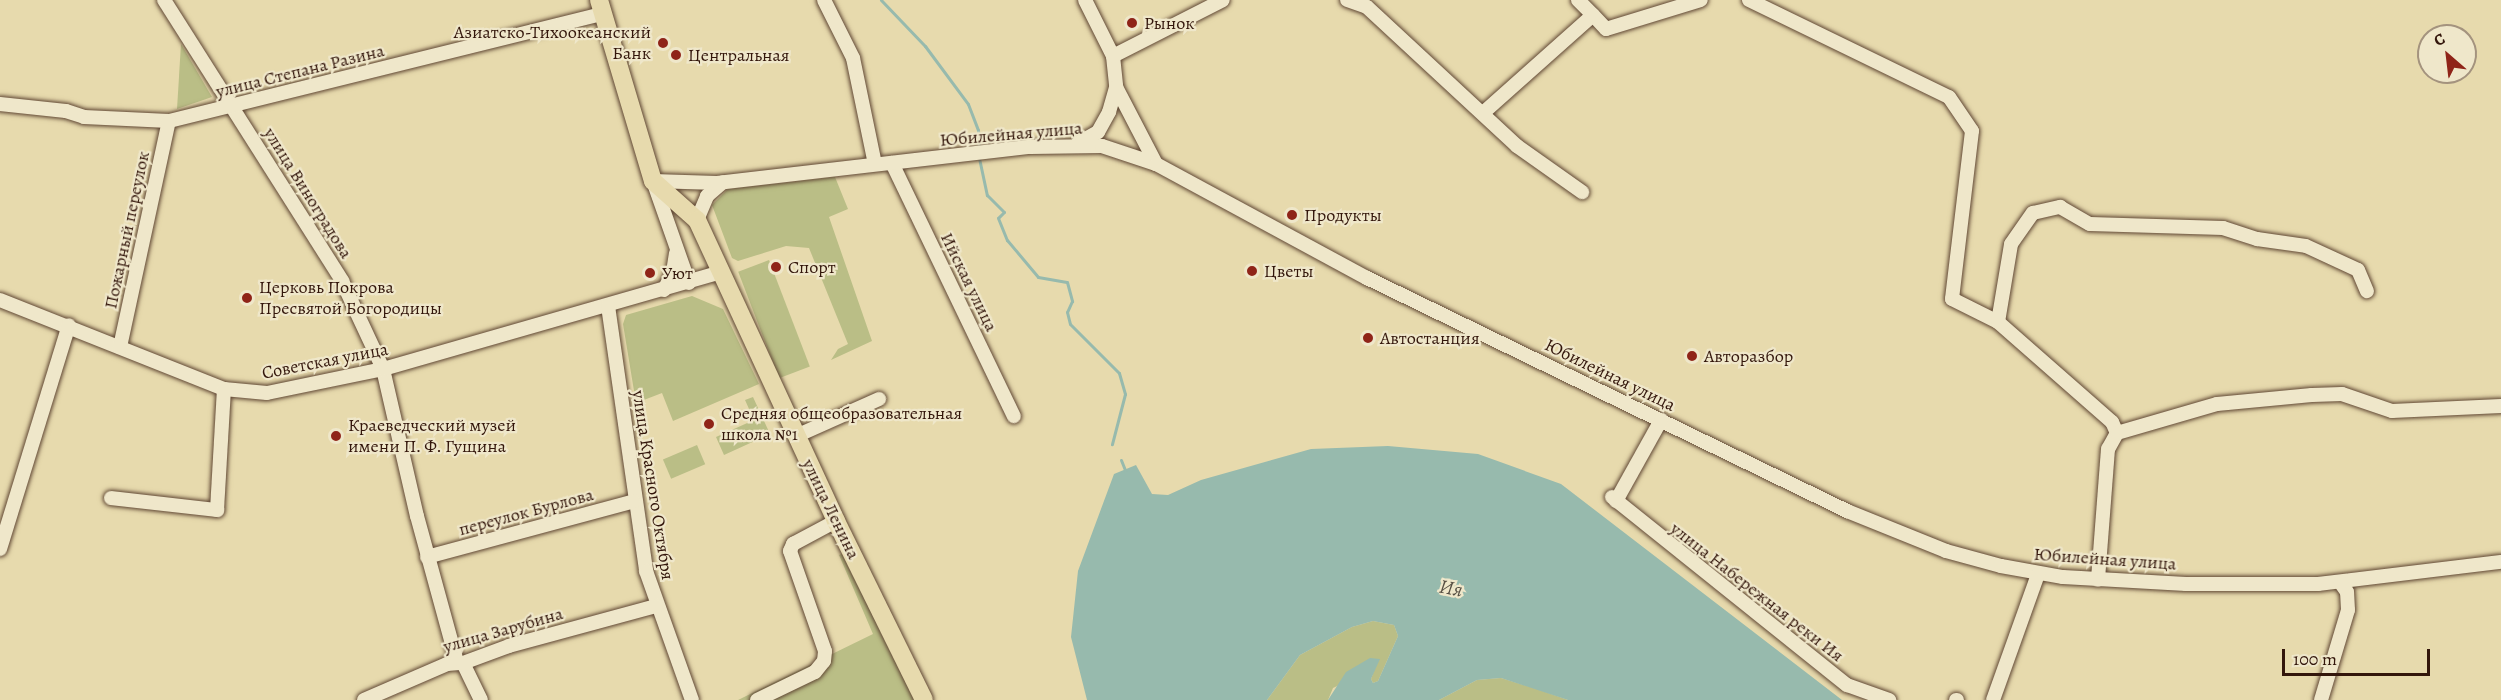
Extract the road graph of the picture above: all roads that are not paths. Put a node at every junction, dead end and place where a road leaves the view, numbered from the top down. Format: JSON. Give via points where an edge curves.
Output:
{"nodes":[{"id":1,"x":164,"y":0,"type":"edge"},
{"id":2,"x":824,"y":0,"type":"edge"},
{"id":3,"x":1085,"y":0,"type":"edge"},
{"id":4,"x":1223,"y":0,"type":"edge"},
{"id":5,"x":1347,"y":0,"type":"edge"},
{"id":6,"x":1578,"y":0,"type":"edge"},
{"id":7,"x":1701,"y":0,"type":"edge"},
{"id":8,"x":1749,"y":0,"type":"edge"},
{"id":9,"x":602,"y":6,"type":"edge"},
{"id":10,"x":1593,"y":15,"type":"junction"},
{"id":11,"x":1113,"y":56,"type":"junction"},
{"id":12,"x":1116,"y":87,"type":"junction"},
{"id":13,"x":0,"y":104,"type":"edge"},
{"id":14,"x":231,"y":106,"type":"junction"},
{"id":15,"x":1483,"y":113,"type":"junction"},
{"id":16,"x":169,"y":121,"type":"junction"},
{"id":17,"x":1070,"y":145,"type":"junction"},
{"id":18,"x":892,"y":163,"type":"junction"},
{"id":19,"x":1156,"y":164,"type":"junction"},
{"id":20,"x":875,"y":165,"type":"junction"},
{"id":21,"x":653,"y":181,"type":"junction"},
{"id":22,"x":723,"y":182,"type":"junction"},
{"id":23,"x":1582,"y":192,"type":"dead end"},
{"id":24,"x":692,"y":213,"type":"junction"},
{"id":25,"x":663,"y":217,"type":"junction"},
{"id":26,"x":676,"y":250,"type":"junction"},
{"id":27,"x":718,"y":278,"type":"junction"},
{"id":28,"x":689,"y":283,"type":"junction"},
{"id":29,"x":664,"y":290,"type":"junction"},
{"id":30,"x":2367,"y":291,"type":"dead end"},
{"id":31,"x":0,"y":300,"type":"edge"},
{"id":32,"x":608,"y":306,"type":"junction"},
{"id":33,"x":1998,"y":322,"type":"junction"},
{"id":34,"x":69,"y":325,"type":"junction"},
{"id":35,"x":120,"y":347,"type":"junction"},
{"id":36,"x":383,"y":369,"type":"junction"},
{"id":37,"x":224,"y":389,"type":"junction"},
{"id":38,"x":879,"y":399,"type":"dead end"},
{"id":39,"x":2501,"y":406,"type":"edge"},
{"id":40,"x":1014,"y":416,"type":"dead end"},
{"id":41,"x":1662,"y":420,"type":"junction"},
{"id":42,"x":2117,"y":433,"type":"junction"},
{"id":43,"x":796,"y":436,"type":"junction"},
{"id":44,"x":111,"y":498,"type":"dead end"},
{"id":45,"x":634,"y":501,"type":"junction"},
{"id":46,"x":836,"y":521,"type":"junction"},
{"id":47,"x":0,"y":549,"type":"edge"},
{"id":48,"x":427,"y":557,"type":"junction"},
{"id":49,"x":2501,"y":563,"type":"edge"},
{"id":50,"x":2038,"y":574,"type":"junction"},
{"id":51,"x":2098,"y":580,"type":"junction"},
{"id":52,"x":2340,"y":582,"type":"junction"},
{"id":53,"x":656,"y":606,"type":"junction"},
{"id":54,"x":460,"y":663,"type":"junction"},
{"id":55,"x":364,"y":700,"type":"edge"},
{"id":56,"x":481,"y":700,"type":"edge"},
{"id":57,"x":692,"y":700,"type":"edge"},
{"id":58,"x":757,"y":700,"type":"edge"},
{"id":59,"x":924,"y":700,"type":"edge"},
{"id":60,"x":1889,"y":700,"type":"edge"},
{"id":61,"x":1993,"y":700,"type":"edge"},
{"id":62,"x":2321,"y":700,"type":"edge"}],
"edges":[{"from":1,"to":14,"type":"street","name":"улица Виноградова"},
{"from":2,"to":20,"type":"street","via":[[853,58]]},
{"from":3,"to":11,"type":"street"},
{"from":4,"to":11,"type":"street"},
{"from":5,"to":15,"type":"street","via":[[1367,7]]},
{"from":6,"to":10,"type":"street"},
{"from":7,"to":10,"type":"street","via":[[1606,29]]},
{"from":8,"to":33,"type":"street","via":[[1948,97],[1972,131],[1952,299]]},
{"from":9,"to":14,"type":"street","name":"улица Степана Разина"},
{"from":9,"to":21,"type":"main road"},
{"from":10,"to":15,"type":"street"},
{"from":11,"to":12,"type":"street"},
{"from":12,"to":17,"type":"street","via":[[1098,132]]},
{"from":12,"to":19,"type":"street"},
{"from":13,"to":16,"type":"street","name":"улица Степана Разина","via":[[66,111],[84,117]]},
{"from":14,"to":16,"type":"street","name":"улица Степана Разина"},
{"from":14,"to":36,"type":"street","name":"улица Виноградова","via":[[342,281]]},
{"from":15,"to":23,"type":"street","via":[[1517,146]]},
{"from":16,"to":35,"type":"street","name":"Пожарный переулок"},
{"from":17,"to":18,"type":"street","name":"Юбилейная улица"},
{"from":17,"to":19,"type":"street","name":"Юбилейная улица","via":[[1110,148]]},
{"from":18,"to":20,"type":"street","name":"Юбилейная улица"},
{"from":18,"to":40,"type":"street","name":"Ийская улица"},
{"from":19,"to":41,"type":"street","name":"Юбилейная улица","via":[[1328,259]]},
{"from":20,"to":22,"type":"street","name":"Юбилейная улица"},
{"from":21,"to":22,"type":"street","name":"Юбилейная улица"},
{"from":21,"to":24,"type":"main road"},
{"from":21,"to":25,"type":"street"},
{"from":22,"to":24,"type":"street"},
{"from":24,"to":25,"type":"street","via":[[672,206]]},
{"from":24,"to":27,"type":"main road","name":"улица Ленина"},
{"from":25,"to":26,"type":"street"},
{"from":26,"to":28,"type":"street"},
{"from":26,"to":29,"type":"street","via":[[673,272]]},
{"from":27,"to":28,"type":"street","name":"Советская улица"},
{"from":27,"to":43,"type":"main road","name":"улица Ленина"},
{"from":28,"to":29,"type":"street","name":"Советская улица"},
{"from":29,"to":32,"type":"street","name":"Советская улица"},
{"from":30,"to":33,"type":"street","via":[[2358,270],[2306,246],[2257,239],[2223,228],[2090,225],[2060,207],[2033,213],[2011,244]]},
{"from":31,"to":34,"type":"street","name":"Советская улица"},
{"from":32,"to":36,"type":"street","name":"Советская улица"},
{"from":32,"to":45,"type":"street","name":"улица Красного Октября"},
{"from":33,"to":42,"type":"street","via":[[2108,417]]},
{"from":34,"to":35,"type":"street","name":"Советская улица"},
{"from":34,"to":47,"type":"street"},
{"from":35,"to":37,"type":"street","name":"Советская улица"},
{"from":36,"to":37,"type":"street","name":"Советская улица","via":[[275,392]]},
{"from":36,"to":48,"type":"street","name":"улица Виноградова"},
{"from":37,"to":44,"type":"street","via":[[217,510]]},
{"from":38,"to":43,"type":"street"},
{"from":39,"to":42,"type":"street","via":[[2392,411],[2342,394],[2312,394],[2224,402]]},
{"from":41,"to":50,"type":"street","name":"Юбилейная улица","via":[[1906,537]]},
{"from":41,"to":60,"type":"street","name":"улица Набережная реки Ия","via":[[1614,499],[1847,685]]},
{"from":42,"to":51,"type":"street","via":[[2108,449]]},
{"from":43,"to":46,"type":"main road","name":"улица Ленина"},
{"from":45,"to":48,"type":"street","name":"переулок Бурлова"},
{"from":45,"to":53,"type":"street","name":"улица Красного Октября"},
{"from":46,"to":58,"type":"street","via":[[793,544],[790,551],[825,651],[824,661],[815,672]]},
{"from":46,"to":59,"type":"main road","name":"улица Ленина"},
{"from":48,"to":54,"type":"street","name":"улица Виноградова"},
{"from":49,"to":52,"type":"street","name":"Юбилейная улица"},
{"from":50,"to":51,"type":"street","name":"Юбилейная улица"},
{"from":50,"to":61,"type":"street"},
{"from":51,"to":52,"type":"street","name":"Юбилейная улица","via":[[2291,585]]},
{"from":52,"to":62,"type":"street","via":[[2348,592],[2348,610]]},
{"from":53,"to":54,"type":"street","name":"улица Зарубина"},
{"from":53,"to":57,"type":"street","name":"улица Красного Октября"},
{"from":54,"to":55,"type":"street","name":"улица Зарубина"},
{"from":54,"to":56,"type":"street","name":"улица Виноградова"}]}
